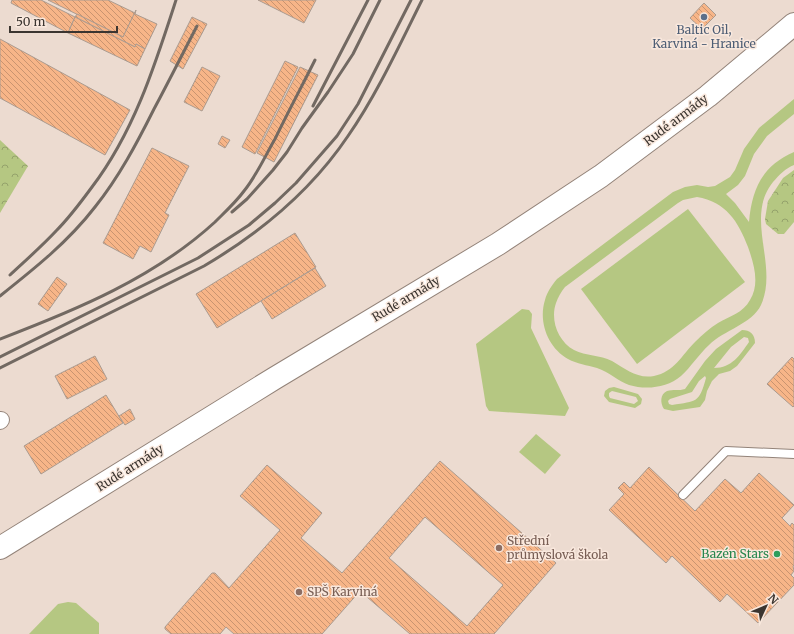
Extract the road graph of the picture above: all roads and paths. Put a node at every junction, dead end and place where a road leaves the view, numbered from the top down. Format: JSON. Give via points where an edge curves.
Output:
{"nodes":[{"id":1,"x":794,"y":24,"type":"edge"},
{"id":2,"x":794,"y":454,"type":"edge"},
{"id":3,"x":683,"y":494,"type":"dead end"},
{"id":4,"x":0,"y":548,"type":"edge"}],
"edges":[{"from":1,"to":4,"type":"main road","name":"Rudé armády","via":[[708,96],[601,176],[511,236]]},
{"from":2,"to":3,"type":"lane","via":[[726,451]]}]}
